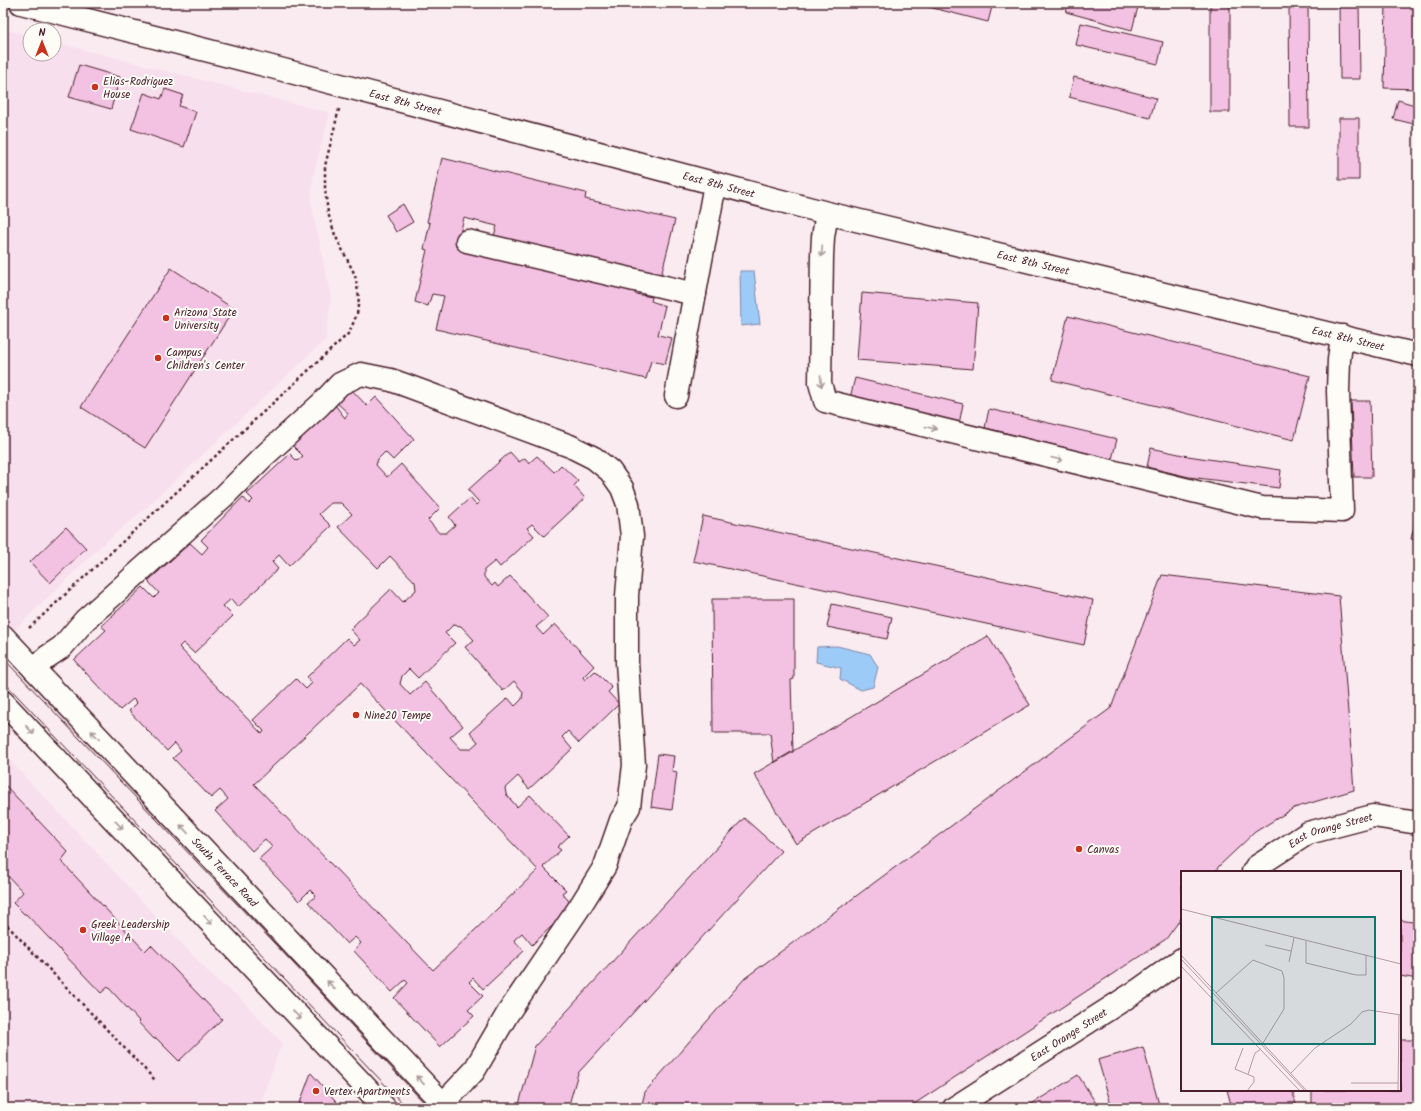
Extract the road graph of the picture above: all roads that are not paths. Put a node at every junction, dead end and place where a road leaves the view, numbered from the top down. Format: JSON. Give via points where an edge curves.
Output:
{"nodes":[{"id":1,"x":21,"y":3,"type":"edge"},
{"id":2,"x":715,"y":184,"type":"junction"},
{"id":3,"x":826,"y":213,"type":"junction"},
{"id":4,"x":467,"y":241,"type":"dead end"},
{"id":5,"x":695,"y":294,"type":"junction"},
{"id":6,"x":1342,"y":336,"type":"junction"},
{"id":7,"x":1418,"y":355,"type":"edge"},
{"id":8,"x":676,"y":396,"type":"dead end"},
{"id":9,"x":7,"y":640,"type":"edge"},
{"id":10,"x":34,"y":669,"type":"junction"},
{"id":11,"x":3,"y":702,"type":"edge"},
{"id":12,"x":1418,"y":823,"type":"edge"},
{"id":13,"x":1254,"y":871,"type":"edge"},
{"id":14,"x":1181,"y":960,"type":"edge"},
{"id":15,"x":445,"y":1106,"type":"edge"},
{"id":16,"x":385,"y":1108,"type":"edge"},
{"id":17,"x":954,"y":1108,"type":"edge"}],
"edges":[{"from":1,"to":2,"type":"street","name":"East 8th Street"},
{"from":2,"to":3,"type":"street","name":"East 8th Street"},
{"from":2,"to":5,"type":"street"},
{"from":3,"to":6,"type":"street","name":"East 8th Street"},
{"from":3,"to":6,"type":"street","one_way":true,"via":[[822,256],[820,383],[825,402],[1262,508],[1342,511],[1338,391],[1338,360]]},
{"from":4,"to":5,"type":"street"},
{"from":5,"to":8,"type":"street"},
{"from":6,"to":7,"type":"street","name":"East 8th Street"},
{"from":9,"to":10,"type":"street","name":"South Terrace Road"},
{"from":15,"to":10,"type":"street","name":"South Terrace Road","one_way":true},
{"from":10,"to":15,"type":"street","via":[[62,647],[85,620],[224,496],[340,384],[361,374],[391,380],[570,446],[594,458],[610,471],[622,488],[628,504],[632,536],[627,596],[627,662],[634,765],[629,806],[604,866],[579,908],[508,1013],[474,1071]]},
{"from":11,"to":16,"type":"street","one_way":true},
{"from":12,"to":13,"type":"street","name":"East Orange Street","via":[[1373,816],[1308,833]]},
{"from":14,"to":17,"type":"street","name":"East Orange Street"}]}
